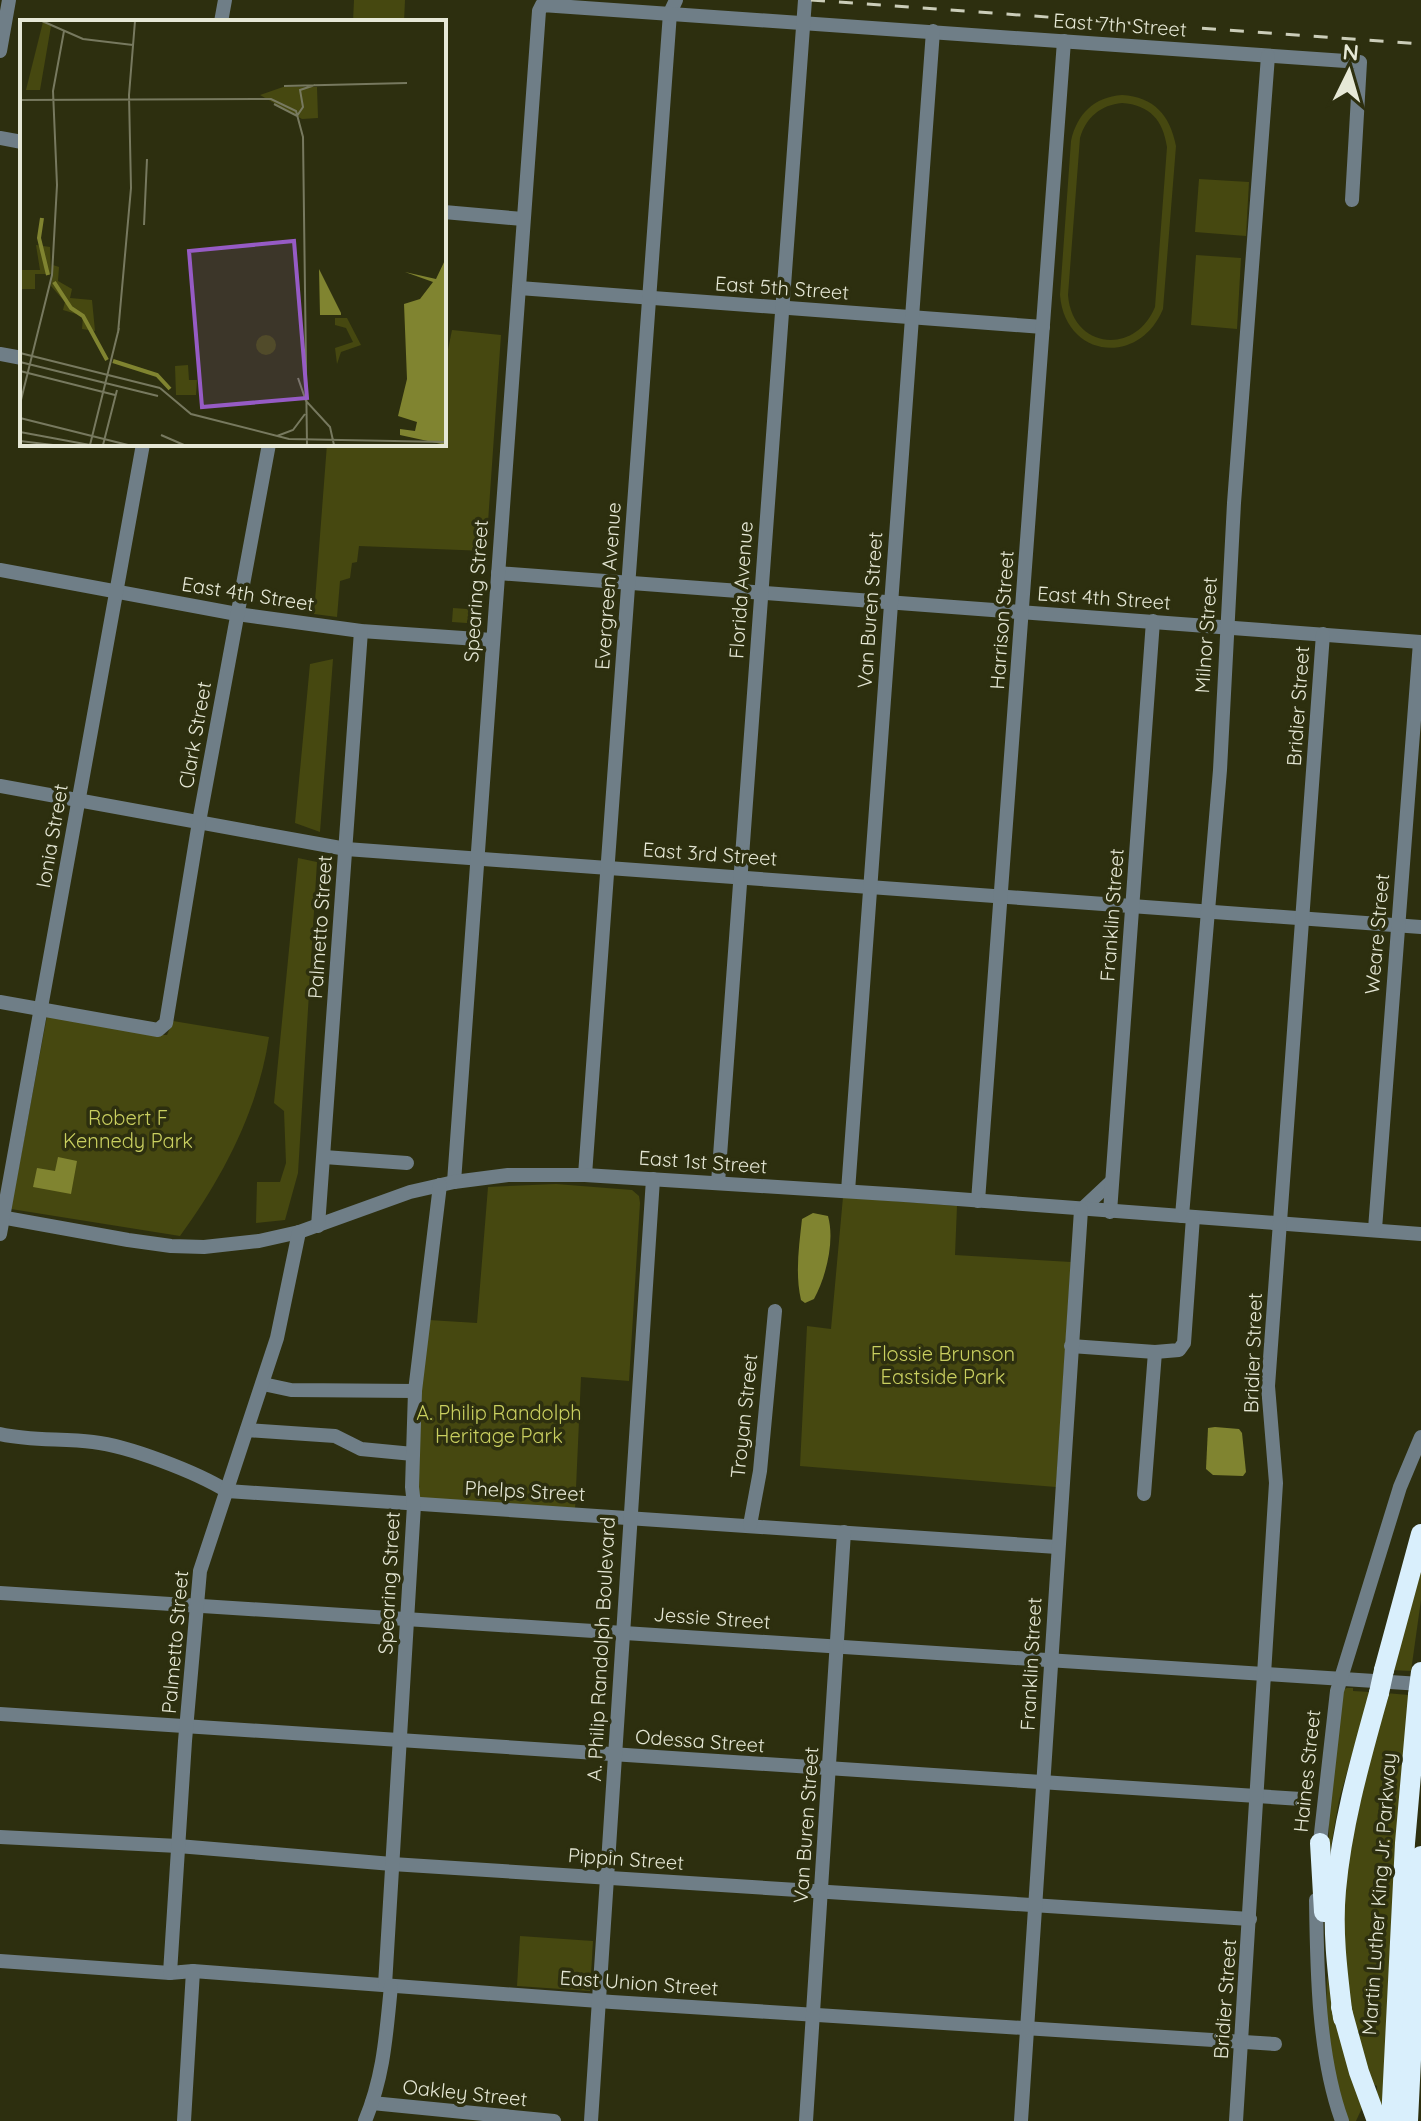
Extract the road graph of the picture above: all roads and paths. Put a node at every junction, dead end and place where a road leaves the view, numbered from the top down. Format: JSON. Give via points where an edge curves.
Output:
{"nodes":[{"id":1,"x":9,"y":0,"type":"edge"},
{"id":2,"x":225,"y":0,"type":"edge"},
{"id":3,"x":805,"y":0,"type":"edge"},
{"id":4,"x":542,"y":5,"type":"joint"},
{"id":5,"x":673,"y":6,"type":"edge"},
{"id":6,"x":221,"y":20,"type":"edge"},
{"id":7,"x":803,"y":21,"type":"junction"},
{"id":8,"x":933,"y":31,"type":"junction"},
{"id":9,"x":1064,"y":41,"type":"junction"},
{"id":10,"x":0,"y":51,"type":"edge"},
{"id":11,"x":1268,"y":56,"type":"junction"},
{"id":12,"x":0,"y":138,"type":"edge"},
{"id":13,"x":20,"y":142,"type":"edge"},
{"id":14,"x":1352,"y":200,"type":"dead end"},
{"id":15,"x":446,"y":212,"type":"edge"},
{"id":16,"x":523,"y":219,"type":"junction"},
{"id":17,"x":519,"y":288,"type":"junction"},
{"id":18,"x":650,"y":298,"type":"junction"},
{"id":19,"x":781,"y":308,"type":"junction"},
{"id":20,"x":912,"y":318,"type":"junction"},
{"id":21,"x":1043,"y":327,"type":"junction"},
{"id":22,"x":0,"y":354,"type":"edge"},
{"id":23,"x":20,"y":358,"type":"edge"},
{"id":24,"x":143,"y":446,"type":"edge"},
{"id":25,"x":269,"y":446,"type":"edge"},
{"id":26,"x":0,"y":570,"type":"edge"},
{"id":27,"x":498,"y":573,"type":"junction"},
{"id":28,"x":629,"y":583,"type":"junction"},
{"id":29,"x":117,"y":591,"type":"junction"},
{"id":30,"x":761,"y":592,"type":"junction"},
{"id":31,"x":891,"y":602,"type":"junction"},
{"id":32,"x":1022,"y":612,"type":"junction"},
{"id":33,"x":237,"y":614,"type":"junction"},
{"id":34,"x":1153,"y":621,"type":"junction"},
{"id":35,"x":1226,"y":626,"type":"junction"},
{"id":36,"x":361,"y":631,"type":"junction"},
{"id":37,"x":1323,"y":634,"type":"junction"},
{"id":38,"x":492,"y":640,"type":"junction"},
{"id":39,"x":1421,"y":642,"type":"edge"},
{"id":40,"x":0,"y":786,"type":"edge"},
{"id":41,"x":79,"y":800,"type":"junction"},
{"id":42,"x":199,"y":822,"type":"junction"},
{"id":43,"x":346,"y":849,"type":"junction"},
{"id":44,"x":476,"y":858,"type":"junction"},
{"id":45,"x":608,"y":867,"type":"junction"},
{"id":46,"x":739,"y":876,"type":"junction"},
{"id":47,"x":870,"y":887,"type":"junction"},
{"id":48,"x":1002,"y":896,"type":"junction"},
{"id":49,"x":1133,"y":906,"type":"junction"},
{"id":50,"x":1207,"y":911,"type":"junction"},
{"id":51,"x":1301,"y":917,"type":"junction"},
{"id":52,"x":1398,"y":925,"type":"junction"},
{"id":53,"x":1421,"y":927,"type":"edge"},
{"id":54,"x":0,"y":1002,"type":"edge"},
{"id":55,"x":41,"y":1009,"type":"junction"},
{"id":56,"x":324,"y":1157,"type":"junction"},
{"id":57,"x":407,"y":1163,"type":"dead end"},
{"id":58,"x":585,"y":1175,"type":"junction"},
{"id":59,"x":653,"y":1179,"type":"junction"},
{"id":60,"x":1112,"y":1181,"type":"junction"},
{"id":61,"x":447,"y":1183,"type":"junction"},
{"id":62,"x":718,"y":1183,"type":"junction"},
{"id":63,"x":848,"y":1191,"type":"junction"},
{"id":64,"x":978,"y":1201,"type":"junction"},
{"id":65,"x":1081,"y":1210,"type":"junction"},
{"id":66,"x":1110,"y":1212,"type":"junction"},
{"id":67,"x":1188,"y":1217,"type":"junction"},
{"id":68,"x":2,"y":1218,"type":"edge"},
{"id":69,"x":1279,"y":1222,"type":"junction"},
{"id":70,"x":318,"y":1226,"type":"junction"},
{"id":71,"x":1375,"y":1229,"type":"junction"},
{"id":72,"x":299,"y":1232,"type":"junction"},
{"id":73,"x":1419,"y":1233,"type":"edge"},
{"id":74,"x":0,"y":1234,"type":"edge"},
{"id":75,"x":775,"y":1311,"type":"dead end"},
{"id":76,"x":1071,"y":1346,"type":"junction"},
{"id":77,"x":1155,"y":1352,"type":"junction"},
{"id":78,"x":263,"y":1384,"type":"junction"},
{"id":79,"x":415,"y":1391,"type":"junction"},
{"id":80,"x":247,"y":1430,"type":"junction"},
{"id":81,"x":1421,"y":1437,"type":"edge"},
{"id":82,"x":2,"y":1440,"type":"edge"},
{"id":83,"x":413,"y":1454,"type":"junction"},
{"id":84,"x":227,"y":1491,"type":"junction"},
{"id":85,"x":1144,"y":1494,"type":"dead end"},
{"id":86,"x":414,"y":1505,"type":"junction"},
{"id":87,"x":629,"y":1517,"type":"junction"},
{"id":88,"x":750,"y":1525,"type":"junction"},
{"id":89,"x":844,"y":1532,"type":"junction"},
{"id":90,"x":1421,"y":1534,"type":"edge"},
{"id":91,"x":1057,"y":1547,"type":"junction"},
{"id":92,"x":0,"y":1593,"type":"edge"},
{"id":93,"x":196,"y":1606,"type":"junction"},
{"id":94,"x":407,"y":1618,"type":"junction"},
{"id":95,"x":622,"y":1633,"type":"junction"},
{"id":96,"x":836,"y":1646,"type":"junction"},
{"id":97,"x":1052,"y":1660,"type":"junction"},
{"id":98,"x":1421,"y":1671,"type":"edge"},
{"id":99,"x":1266,"y":1674,"type":"junction"},
{"id":100,"x":1340,"y":1680,"type":"junction"},
{"id":101,"x":1420,"y":1690,"type":"edge"},
{"id":102,"x":0,"y":1714,"type":"edge"},
{"id":103,"x":187,"y":1726,"type":"junction"},
{"id":104,"x":400,"y":1741,"type":"junction"},
{"id":105,"x":615,"y":1755,"type":"junction"},
{"id":106,"x":829,"y":1769,"type":"junction"},
{"id":107,"x":1044,"y":1782,"type":"junction"},
{"id":108,"x":1258,"y":1796,"type":"junction"},
{"id":109,"x":1301,"y":1799,"type":"dead end"},
{"id":110,"x":0,"y":1837,"type":"edge"},
{"id":111,"x":1320,"y":1843,"type":"junction"},
{"id":112,"x":178,"y":1846,"type":"junction"},
{"id":113,"x":1421,"y":1856,"type":"edge"},
{"id":114,"x":392,"y":1864,"type":"junction"},
{"id":115,"x":608,"y":1878,"type":"junction"},
{"id":116,"x":822,"y":1892,"type":"junction"},
{"id":117,"x":1035,"y":1905,"type":"junction"},
{"id":118,"x":1250,"y":1919,"type":"junction"},
{"id":119,"x":0,"y":1961,"type":"edge"},
{"id":120,"x":193,"y":1971,"type":"junction"},
{"id":121,"x":170,"y":1973,"type":"junction"},
{"id":122,"x":388,"y":1985,"type":"junction"},
{"id":123,"x":599,"y":2000,"type":"junction"},
{"id":124,"x":813,"y":2013,"type":"junction"},
{"id":125,"x":1343,"y":2018,"type":"junction"},
{"id":126,"x":1028,"y":2028,"type":"junction"},
{"id":127,"x":1242,"y":2041,"type":"junction"},
{"id":128,"x":1275,"y":2044,"type":"dead end"},
{"id":129,"x":372,"y":2103,"type":"junction"},
{"id":130,"x":1374,"y":2114,"type":"edge"},
{"id":131,"x":471,"y":2118,"type":"edge"},
{"id":132,"x":184,"y":2121,"type":"edge"},
{"id":133,"x":365,"y":2121,"type":"edge"},
{"id":134,"x":554,"y":2121,"type":"edge"},
{"id":135,"x":591,"y":2121,"type":"edge"},
{"id":136,"x":806,"y":2121,"type":"edge"},
{"id":137,"x":1021,"y":2121,"type":"edge"},
{"id":138,"x":1236,"y":2121,"type":"edge"},
{"id":139,"x":1342,"y":2121,"type":"edge"},
{"id":140,"x":1391,"y":2121,"type":"edge"},
{"id":141,"x":1408,"y":2121,"type":"edge"}],
"edges":[{"from":1,"to":10,"type":"street"},
{"from":2,"to":6,"type":"street"},
{"from":3,"to":7,"type":"street","name":"Florida Avenue"},
{"from":4,"to":5,"type":"street","name":"East 7th Street"},
{"from":4,"to":16,"type":"street","name":"Spearing Street"},
{"from":5,"to":7,"type":"street","name":"East 7th Street"},
{"from":5,"to":18,"type":"street","name":"Evergreen Avenue"},
{"from":7,"to":8,"type":"street","name":"East 7th Street"},
{"from":7,"to":19,"type":"street","name":"Florida Avenue"},
{"from":8,"to":9,"type":"street","name":"East 7th Street"},
{"from":8,"to":20,"type":"street","name":"Van Buren Street"},
{"from":9,"to":11,"type":"street","name":"East 7th Street"},
{"from":9,"to":21,"type":"street","name":"Harrison Street"},
{"from":11,"to":14,"type":"street","name":"East 7th Street","via":[[1360,62]]},
{"from":11,"to":35,"type":"street","name":"Milnor Street"},
{"from":12,"to":13,"type":"street"},
{"from":15,"to":16,"type":"street"},
{"from":16,"to":17,"type":"street","name":"Spearing Street"},
{"from":17,"to":18,"type":"street","name":"East 5th Street"},
{"from":17,"to":27,"type":"street","name":"Spearing Street"},
{"from":18,"to":19,"type":"street","name":"East 5th Street"},
{"from":18,"to":28,"type":"street","name":"Evergreen Avenue"},
{"from":19,"to":20,"type":"street","name":"East 5th Street"},
{"from":19,"to":30,"type":"street","name":"Florida Avenue"},
{"from":20,"to":21,"type":"street","name":"East 5th Street"},
{"from":20,"to":31,"type":"street","name":"Van Buren Street"},
{"from":21,"to":32,"type":"street","name":"Harrison Street"},
{"from":22,"to":23,"type":"street"},
{"from":24,"to":29,"type":"street","name":"Ionia Street"},
{"from":25,"to":33,"type":"street","name":"Clark Street"},
{"from":26,"to":29,"type":"street","name":"East 4th Street"},
{"from":27,"to":28,"type":"street","name":"East 4th Street"},
{"from":27,"to":38,"type":"street","name":"Spearing Street"},
{"from":28,"to":30,"type":"street","name":"East 4th Street"},
{"from":28,"to":45,"type":"street","name":"Evergreen Avenue"},
{"from":29,"to":33,"type":"street","name":"East 4th Street"},
{"from":29,"to":41,"type":"street","name":"Ionia Street"},
{"from":30,"to":31,"type":"street","name":"East 4th Street"},
{"from":30,"to":46,"type":"street","name":"Florida Avenue"},
{"from":31,"to":32,"type":"street","name":"East 4th Street"},
{"from":31,"to":47,"type":"street","name":"Van Buren Street"},
{"from":32,"to":34,"type":"street","name":"East 4th Street"},
{"from":32,"to":48,"type":"street","name":"Harrison Street"},
{"from":33,"to":36,"type":"street","name":"East 4th Street"},
{"from":33,"to":42,"type":"street","name":"Clark Street"},
{"from":34,"to":35,"type":"street","name":"East 4th Street"},
{"from":34,"to":49,"type":"street","name":"Franklin Street"},
{"from":35,"to":37,"type":"street","name":"East 4th Street"},
{"from":35,"to":50,"type":"street","name":"Milnor Street"},
{"from":36,"to":38,"type":"street","name":"East 4th Street"},
{"from":36,"to":43,"type":"street","name":"Palmetto Street"},
{"from":37,"to":39,"type":"street","name":"East 4th Street"},
{"from":37,"to":51,"type":"street","name":"Bridier Street"},
{"from":38,"to":44,"type":"street","name":"Spearing Street"},
{"from":39,"to":52,"type":"street","name":"Weare Street"},
{"from":40,"to":41,"type":"street","name":"East 3rd Street"},
{"from":41,"to":42,"type":"street","name":"East 3rd Street"},
{"from":41,"to":55,"type":"street","name":"Ionia Street"},
{"from":42,"to":43,"type":"street","name":"East 3rd Street"},
{"from":42,"to":55,"type":"street","name":"Clark Street","via":[[166,1023],[158,1030]]},
{"from":43,"to":44,"type":"street","name":"East 3rd Street"},
{"from":43,"to":56,"type":"street","name":"Palmetto Street"},
{"from":44,"to":45,"type":"street","name":"East 3rd Street"},
{"from":44,"to":61,"type":"street","name":"Spearing Street"},
{"from":45,"to":46,"type":"street","name":"East 3rd Street"},
{"from":45,"to":58,"type":"street","name":"Evergreen Avenue"},
{"from":46,"to":47,"type":"street","name":"East 3rd Street"},
{"from":46,"to":62,"type":"street","name":"Florida Avenue"},
{"from":47,"to":48,"type":"street","name":"East 3rd Street"},
{"from":47,"to":63,"type":"street","name":"Van Buren Street"},
{"from":48,"to":49,"type":"street","name":"East 3rd Street"},
{"from":48,"to":64,"type":"street","name":"Harrison Street"},
{"from":49,"to":50,"type":"street","name":"East 3rd Street"},
{"from":49,"to":60,"type":"street","name":"Franklin Street"},
{"from":50,"to":51,"type":"street","name":"East 3rd Street"},
{"from":50,"to":67,"type":"street","name":"Milnor Street"},
{"from":51,"to":52,"type":"street","name":"East 3rd Street"},
{"from":51,"to":69,"type":"street","name":"Bridier Street"},
{"from":52,"to":53,"type":"street","name":"East 3rd Street"},
{"from":52,"to":71,"type":"street","name":"Weare Street"},
{"from":54,"to":55,"type":"street"},
{"from":55,"to":68,"type":"street","name":"Ionia Street"},
{"from":56,"to":57,"type":"street"},
{"from":56,"to":70,"type":"street","name":"Palmetto Street"},
{"from":58,"to":59,"type":"street","name":"East 1st Street"},
{"from":58,"to":61,"type":"street","name":"East 1st Street","via":[[508,1175]]},
{"from":59,"to":62,"type":"street","name":"East 1st Street"},
{"from":59,"to":87,"type":"street","name":"A. Philip Randolph Boulevard"},
{"from":60,"to":65,"type":"street"},
{"from":60,"to":66,"type":"street","name":"Franklin Street"},
{"from":61,"to":70,"type":"street","name":"East 1st Street"},
{"from":61,"to":79,"type":"street","name":"Spearing Street"},
{"from":62,"to":63,"type":"street","name":"East 1st Street"},
{"from":63,"to":64,"type":"street","name":"East 1st Street"},
{"from":64,"to":65,"type":"street","name":"East 1st Street"},
{"from":65,"to":66,"type":"street","name":"East 1st Street"},
{"from":65,"to":76,"type":"street","name":"Franklin Street"},
{"from":66,"to":67,"type":"street","name":"East 1st Street"},
{"from":67,"to":69,"type":"street","name":"East 1st Street"},
{"from":67,"to":77,"type":"street","name":"Milnor Street","via":[[1184,1343],[1176,1351]]},
{"from":68,"to":72,"type":"street","name":"East 1st Street","via":[[171,1246],[234,1244]]},
{"from":68,"to":74,"type":"street","name":"Ionia Street"},
{"from":69,"to":71,"type":"street","name":"East 1st Street"},
{"from":69,"to":99,"type":"street","name":"Bridier Street","via":[[1268,1386],[1276,1483]]},
{"from":70,"to":72,"type":"street","name":"East 1st Street"},
{"from":71,"to":73,"type":"street","name":"East 1st Street"},
{"from":72,"to":78,"type":"street","name":"Palmetto Street"},
{"from":75,"to":88,"type":"street","name":"Troyan Street"},
{"from":76,"to":77,"type":"street"},
{"from":76,"to":91,"type":"street","name":"Franklin Street"},
{"from":77,"to":85,"type":"street"},
{"from":78,"to":79,"type":"street","via":[[291,1390]]},
{"from":78,"to":80,"type":"street","name":"Palmetto Street"},
{"from":79,"to":83,"type":"street","name":"Spearing Street"},
{"from":80,"to":83,"type":"street","via":[[335,1436],[361,1449]]},
{"from":80,"to":84,"type":"street","name":"Palmetto Street"},
{"from":81,"to":100,"type":"street","name":"Haines Street","via":[[1400,1487]]},
{"from":82,"to":84,"type":"street","name":"Phelps Street","via":[[96,1442],[155,1459]]},
{"from":83,"to":86,"type":"street","name":"Spearing Street"},
{"from":84,"to":86,"type":"street","name":"Phelps Street"},
{"from":84,"to":93,"type":"street","name":"Palmetto Street","via":[[200,1571]]},
{"from":86,"to":87,"type":"street","name":"Phelps Street"},
{"from":86,"to":94,"type":"street","name":"Spearing Street"},
{"from":87,"to":88,"type":"street","name":"Phelps Street"},
{"from":87,"to":95,"type":"street","name":"A. Philip Randolph Boulevard"},
{"from":88,"to":89,"type":"street","name":"Phelps Street"},
{"from":89,"to":91,"type":"street","name":"Phelps Street"},
{"from":89,"to":96,"type":"street","name":"Van Buren Street"},
{"from":90,"to":125,"type":"highway","bridge":true,"via":[[1351,1793],[1337,1877],[1336,1961]]},
{"from":91,"to":97,"type":"street","name":"Franklin Street"},
{"from":92,"to":93,"type":"street","name":"Jessie Street"},
{"from":93,"to":94,"type":"street","name":"Jessie Street"},
{"from":93,"to":103,"type":"street","name":"Palmetto Street"},
{"from":94,"to":95,"type":"street","name":"Jessie Street"},
{"from":94,"to":104,"type":"street","name":"Spearing Street"},
{"from":95,"to":96,"type":"street","name":"Jessie Street"},
{"from":95,"to":105,"type":"street","name":"A. Philip Randolph Boulevard"},
{"from":96,"to":97,"type":"street","name":"Jessie Street"},
{"from":96,"to":106,"type":"street","name":"Van Buren Street"},
{"from":97,"to":99,"type":"street","name":"Jessie Street"},
{"from":97,"to":107,"type":"street","name":"Franklin Street"},
{"from":98,"to":101,"type":"highway","name":"Martin Luther King Jr. Parkway","bridge":true},
{"from":99,"to":100,"type":"street","name":"Jessie Street"},
{"from":99,"to":108,"type":"street","name":"Bridier Street"},
{"from":100,"to":101,"type":"street","name":"Jessie Street"},
{"from":100,"to":111,"type":"street","name":"Haines Street"},
{"from":101,"to":140,"type":"highway","name":"Martin Luther King Jr. Parkway","via":[[1405,1843]]},
{"from":102,"to":103,"type":"street","name":"Odessa Street"},
{"from":103,"to":104,"type":"street","name":"Odessa Street"},
{"from":103,"to":112,"type":"street","name":"Palmetto Street"},
{"from":104,"to":105,"type":"street","name":"Odessa Street"},
{"from":104,"to":114,"type":"street","name":"Spearing Street"},
{"from":105,"to":106,"type":"street","name":"Odessa Street"},
{"from":105,"to":115,"type":"street","name":"A. Philip Randolph Boulevard"},
{"from":106,"to":107,"type":"street","name":"Odessa Street"},
{"from":106,"to":116,"type":"street","name":"Van Buren Street"},
{"from":107,"to":108,"type":"street","name":"Odessa Street"},
{"from":107,"to":117,"type":"street","name":"Franklin Street"},
{"from":108,"to":109,"type":"street","name":"Odessa Street"},
{"from":108,"to":118,"type":"street","name":"Bridier Street"},
{"from":110,"to":112,"type":"street","name":"Pippin Street"},
{"from":111,"to":125,"type":"highway","via":[[1325,1923]]},
{"from":111,"to":139,"type":"street","name":"Haines Street","via":[[1316,1915],[1324,2041]]},
{"from":112,"to":114,"type":"street","name":"Pippin Street"},
{"from":112,"to":121,"type":"street","name":"Palmetto Street"},
{"from":113,"to":141,"type":"highway","name":"Martin Luther King Jr. Parkway"},
{"from":114,"to":115,"type":"street","name":"Pippin Street"},
{"from":114,"to":122,"type":"street","name":"Spearing Street"},
{"from":115,"to":116,"type":"street","name":"Pippin Street"},
{"from":115,"to":123,"type":"street","name":"A. Philip Randolph Boulevard"},
{"from":116,"to":117,"type":"street","name":"Pippin Street"},
{"from":116,"to":124,"type":"street","name":"Van Buren Street"},
{"from":117,"to":118,"type":"street","name":"Pippin Street"},
{"from":117,"to":126,"type":"street","name":"Franklin Street"},
{"from":118,"to":127,"type":"street","name":"Bridier Street"},
{"from":119,"to":121,"type":"street","name":"East Union Street"},
{"from":120,"to":121,"type":"street","name":"East Union Street"},
{"from":120,"to":122,"type":"street","name":"East Union Street"},
{"from":120,"to":132,"type":"street"},
{"from":122,"to":123,"type":"street","name":"East Union Street"},
{"from":122,"to":129,"type":"street","name":"Spearing Street","via":[[384,2059]]},
{"from":123,"to":124,"type":"street","name":"East Union Street"},
{"from":123,"to":135,"type":"street","name":"A. Philip Randolph Boulevard"},
{"from":124,"to":126,"type":"street","name":"East Union Street"},
{"from":124,"to":136,"type":"street","name":"Van Buren Street"},
{"from":125,"to":130,"type":"highway"},
{"from":126,"to":127,"type":"street","name":"East Union Street"},
{"from":126,"to":137,"type":"street","name":"Franklin Street"},
{"from":127,"to":128,"type":"street","name":"East Union Street"},
{"from":127,"to":138,"type":"street","name":"Bridier Street"},
{"from":129,"to":131,"type":"street","name":"Oakley Street"},
{"from":129,"to":133,"type":"street","name":"Spearing Street"},
{"from":131,"to":134,"type":"street","name":"Oakley Street"}]}
